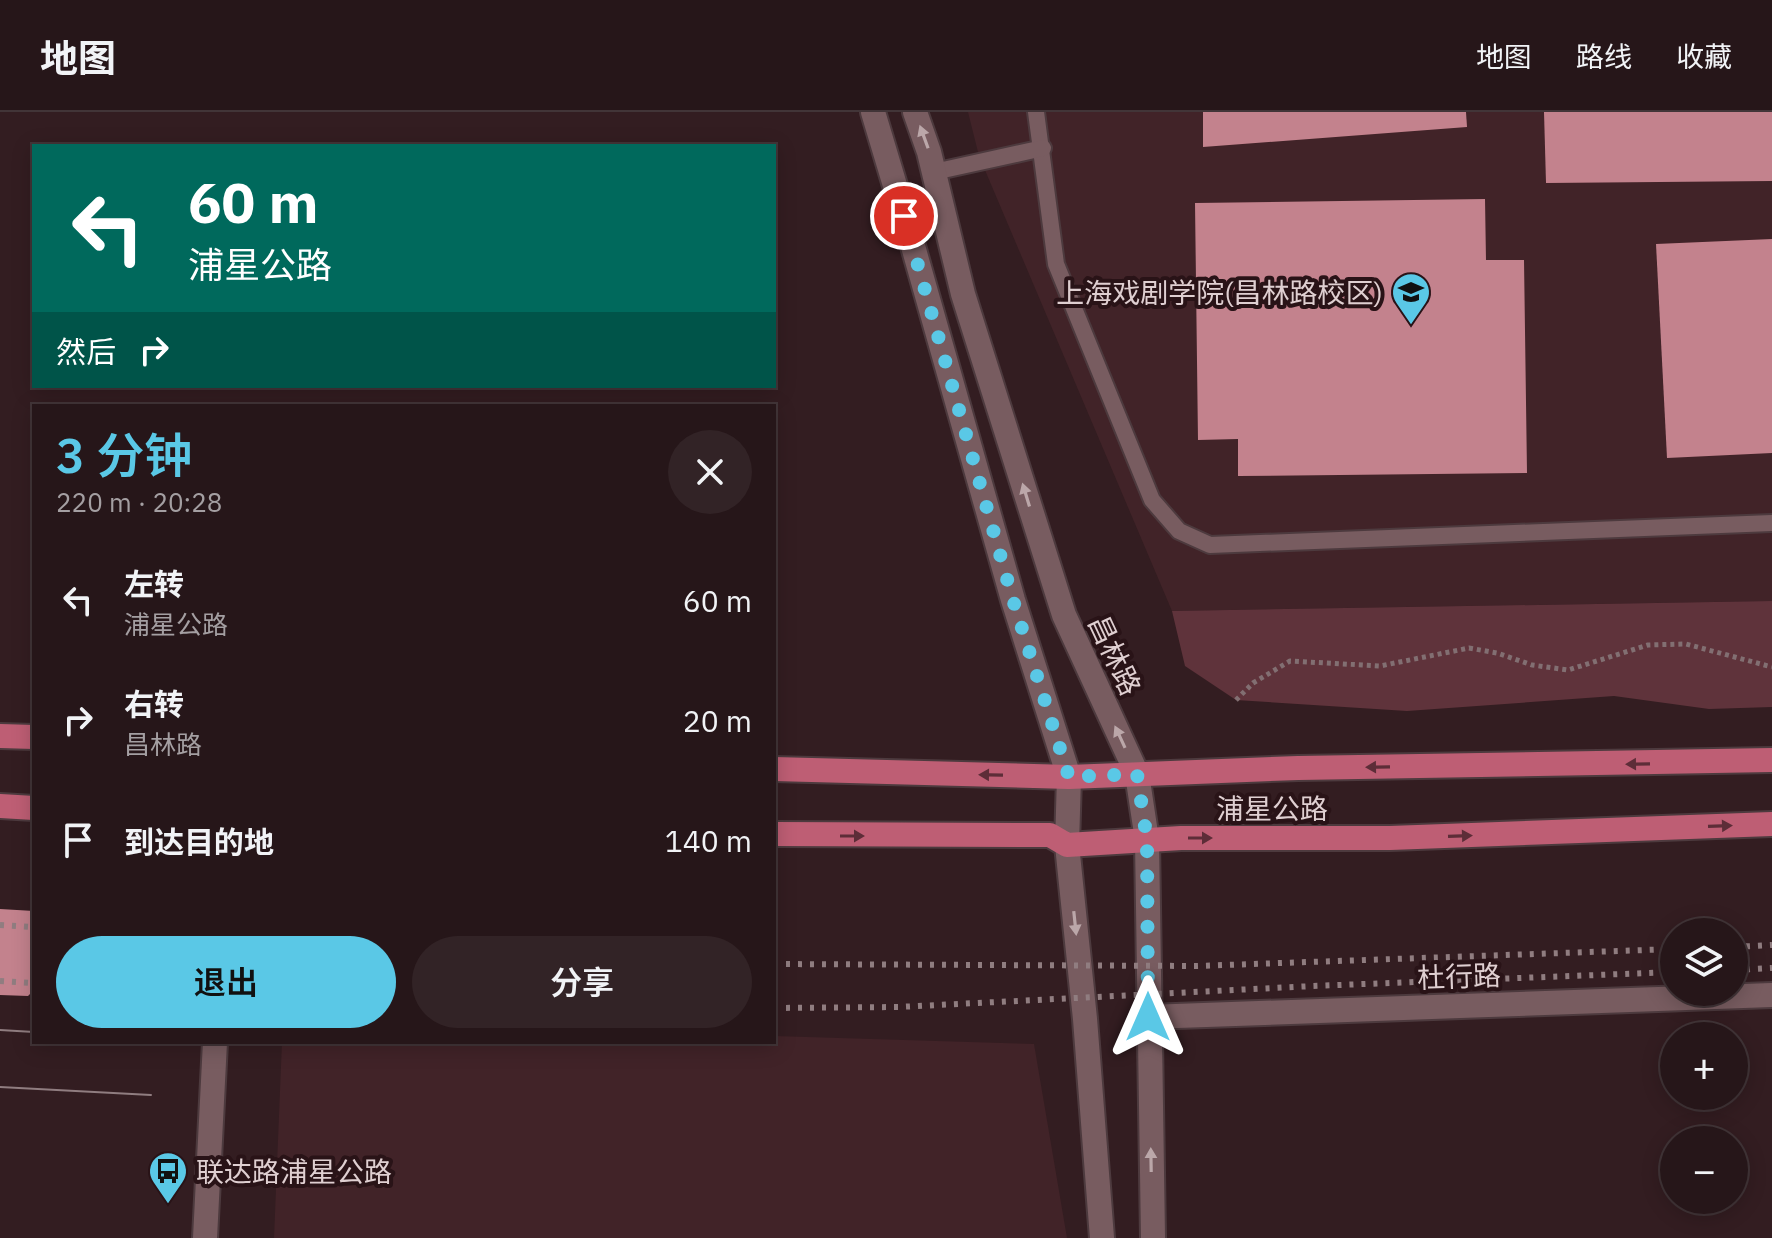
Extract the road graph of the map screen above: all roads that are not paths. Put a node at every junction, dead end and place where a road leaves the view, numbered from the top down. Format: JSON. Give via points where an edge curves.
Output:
{"nodes":[{"id":1,"x":873,"y":112,"type":"edge"},
{"id":2,"x":915,"y":112,"type":"edge"},
{"id":3,"x":1036,"y":112,"type":"edge"},
{"id":4,"x":1043,"y":148,"type":"junction"},
{"id":5,"x":934,"y":172,"type":"junction"},
{"id":6,"x":1772,"y":523,"type":"edge"},
{"id":7,"x":0,"y":736,"type":"edge"},
{"id":8,"x":32,"y":737,"type":"edge"},
{"id":9,"x":1772,"y":760,"type":"edge"},
{"id":10,"x":776,"y":769,"type":"edge"},
{"id":11,"x":1137,"y":774,"type":"junction"},
{"id":12,"x":1069,"y":777,"type":"junction"},
{"id":13,"x":0,"y":806,"type":"edge"},
{"id":14,"x":32,"y":808,"type":"edge"},
{"id":15,"x":1772,"y":824,"type":"edge"},
{"id":16,"x":776,"y":834,"type":"edge"},
{"id":17,"x":1147,"y":840,"type":"junction"},
{"id":18,"x":1067,"y":845,"type":"junction"},
{"id":19,"x":1772,"y":995,"type":"edge"},
{"id":20,"x":1148,"y":1017,"type":"junction"},
{"id":21,"x":215,"y":1044,"type":"edge"},
{"id":22,"x":205,"y":1238,"type":"edge"},
{"id":23,"x":1102,"y":1238,"type":"edge"},
{"id":24,"x":1153,"y":1238,"type":"edge"}],
"edges":[{"from":1,"to":12,"type":"street"},
{"from":5,"to":2,"type":"street","name":"昌林路","one_way":true},
{"from":3,"to":4,"type":"lane"},
{"from":4,"to":5,"type":"lane"},
{"from":4,"to":6,"type":"lane","via":[[1056,264],[1152,500],[1179,531],[1210,545]]},
{"from":11,"to":5,"type":"street","name":"昌林路","one_way":true,"via":[[1064,615],[963,294]]},
{"from":7,"to":8,"type":"main road"},
{"from":9,"to":11,"type":"main road","name":"浦星公路","one_way":true},
{"from":12,"to":10,"type":"main road","name":"浦星公路","one_way":true},
{"from":11,"to":12,"type":"main road","name":"浦星公路"},
{"from":11,"to":17,"type":"street","name":"昌林路"},
{"from":12,"to":18,"type":"street"},
{"from":13,"to":14,"type":"main road"},
{"from":17,"to":15,"type":"main road","name":"浦星公路","one_way":true,"via":[[1390,838]]},
{"from":16,"to":18,"type":"main road","name":"浦星公路","one_way":true,"via":[[1050,835]]},
{"from":17,"to":18,"type":"main road","name":"浦星公路"},
{"from":17,"to":20,"type":"street","name":"昌林路"},
{"from":18,"to":23,"type":"street","one_way":true},
{"from":19,"to":20,"type":"street","name":"杜行路"},
{"from":24,"to":20,"type":"street","name":"昌林路","one_way":true},
{"from":21,"to":22,"type":"street"}]}
